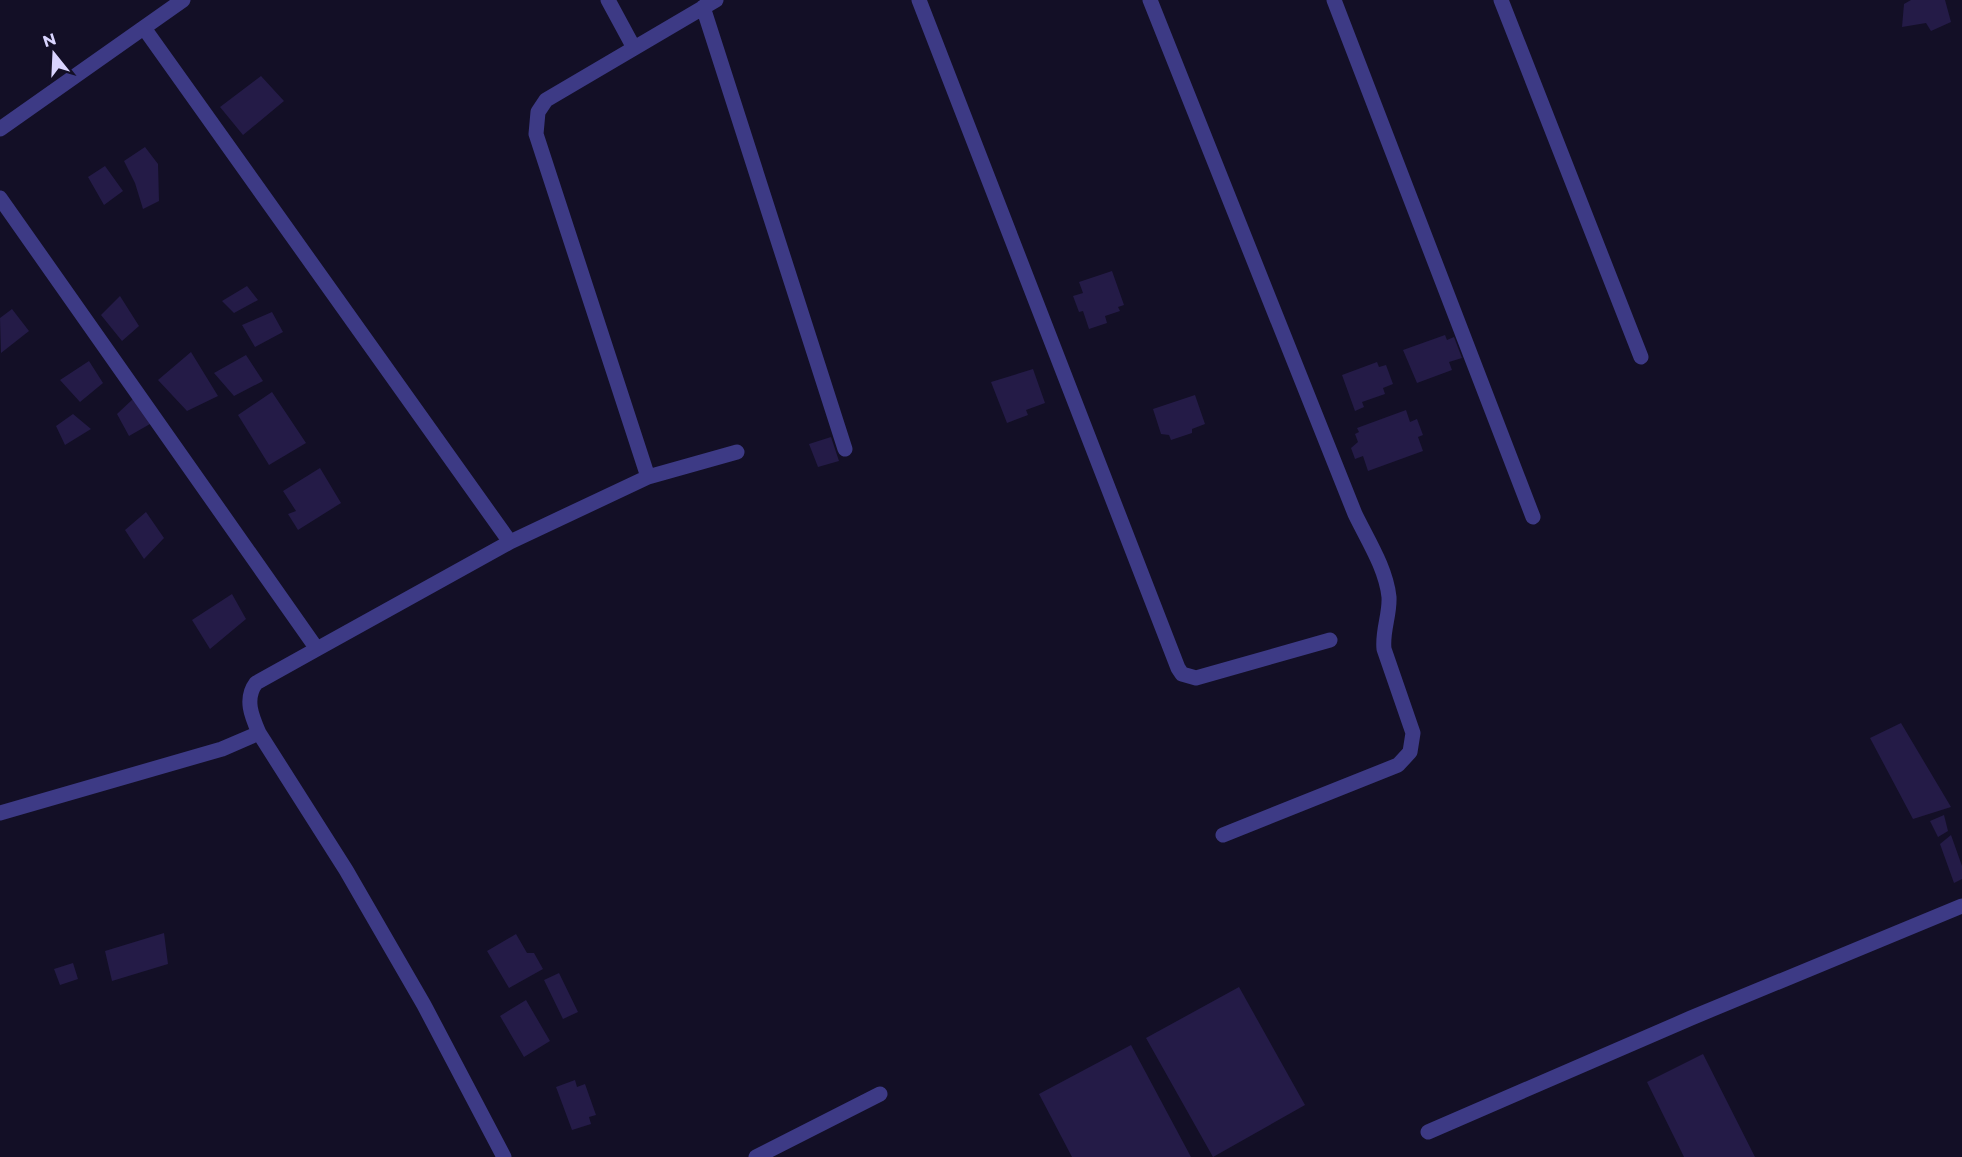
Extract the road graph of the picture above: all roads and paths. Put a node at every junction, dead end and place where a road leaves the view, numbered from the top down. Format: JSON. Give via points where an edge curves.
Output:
{"nodes":[{"id":1,"x":183,"y":0,"type":"edge"},
{"id":2,"x":609,"y":0,"type":"edge"},
{"id":3,"x":920,"y":0,"type":"edge"},
{"id":4,"x":1150,"y":0,"type":"edge"},
{"id":5,"x":1334,"y":0,"type":"edge"},
{"id":6,"x":1502,"y":0,"type":"edge"},
{"id":7,"x":710,"y":4,"type":"edge"},
{"id":8,"x":144,"y":28,"type":"junction"},
{"id":9,"x":634,"y":48,"type":"junction"},
{"id":10,"x":0,"y":129,"type":"edge"},
{"id":11,"x":0,"y":198,"type":"edge"},
{"id":12,"x":1641,"y":357,"type":"dead end"},
{"id":13,"x":845,"y":449,"type":"dead end"},
{"id":14,"x":737,"y":452,"type":"dead end"},
{"id":15,"x":648,"y":477,"type":"junction"},
{"id":16,"x":1533,"y":517,"type":"dead end"},
{"id":17,"x":510,"y":542,"type":"junction"},
{"id":18,"x":1330,"y":640,"type":"dead end"},
{"id":19,"x":317,"y":649,"type":"junction"},
{"id":20,"x":259,"y":733,"type":"junction"},
{"id":21,"x":0,"y":813,"type":"edge"},
{"id":22,"x":1223,"y":835,"type":"dead end"},
{"id":23,"x":1962,"y":906,"type":"edge"},
{"id":24,"x":880,"y":1094,"type":"dead end"},
{"id":25,"x":1428,"y":1132,"type":"dead end"},
{"id":26,"x":504,"y":1157,"type":"edge"},
{"id":27,"x":756,"y":1157,"type":"edge"}],
"edges":[{"from":1,"to":8,"type":"street"},
{"from":2,"to":9,"type":"street"},
{"from":3,"to":18,"type":"street","via":[[1178,668],[1182,674],[1196,678]]},
{"from":4,"to":22,"type":"street","via":[[1355,514],[1384,577],[1389,597],[1382,636],[1384,648],[1413,733],[1410,752],[1398,765]]},
{"from":5,"to":16,"type":"street"},
{"from":6,"to":12,"type":"street"},
{"from":7,"to":9,"type":"street"},
{"from":7,"to":13,"type":"street"},
{"from":8,"to":10,"type":"street"},
{"from":8,"to":17,"type":"street"},
{"from":9,"to":15,"type":"street","via":[[546,100],[538,112],[536,134]]},
{"from":11,"to":19,"type":"street"},
{"from":14,"to":15,"type":"street"},
{"from":15,"to":17,"type":"street"},
{"from":17,"to":19,"type":"street"},
{"from":19,"to":20,"type":"street","via":[[256,683],[251,690],[249,702]]},
{"from":20,"to":21,"type":"street","via":[[222,749]]},
{"from":20,"to":26,"type":"street","via":[[346,870],[424,1005]]},
{"from":23,"to":25,"type":"street"},
{"from":24,"to":27,"type":"street"}]}
